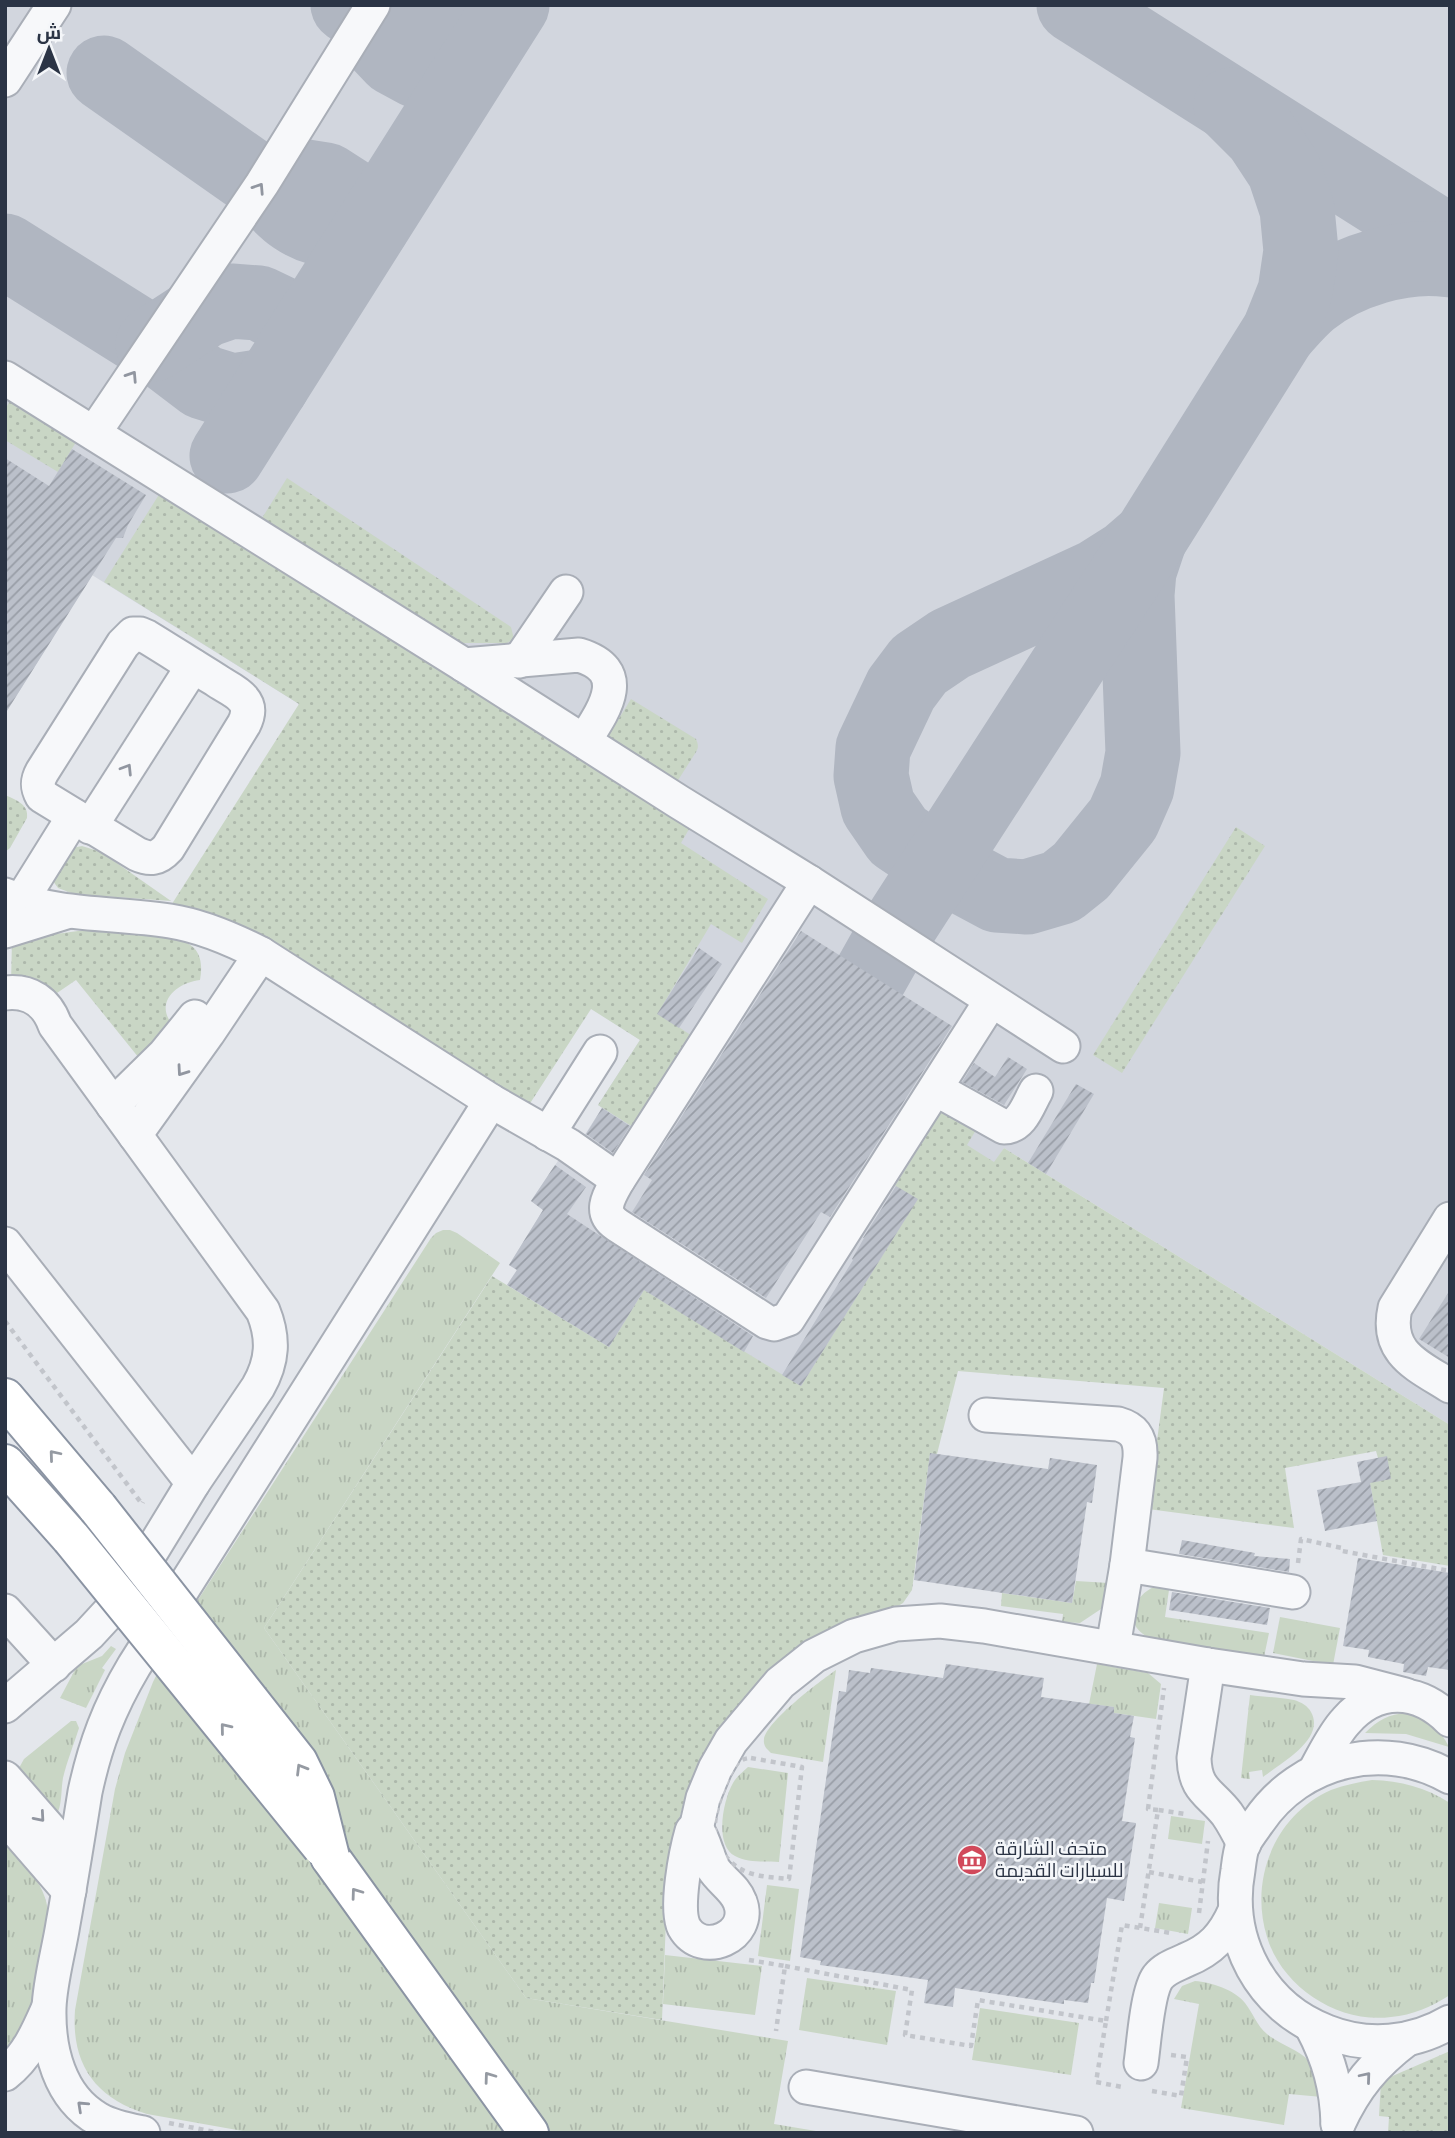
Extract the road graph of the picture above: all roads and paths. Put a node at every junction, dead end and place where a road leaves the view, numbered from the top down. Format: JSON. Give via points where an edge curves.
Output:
{"nodes":[{"id":1,"x":54,"y":5,"type":"edge"},
{"id":2,"x":373,"y":5,"type":"edge"},
{"id":3,"x":5,"y":80,"type":"edge"},
{"id":4,"x":5,"y":378,"type":"edge"},
{"id":5,"x":94,"y":433,"type":"junction"},
{"id":6,"x":566,"y":592,"type":"dead end"},
{"id":7,"x":519,"y":661,"type":"junction"},
{"id":8,"x":464,"y":665,"type":"junction"},
{"id":9,"x":193,"y":666,"type":"junction"},
{"id":10,"x":584,"y":741,"type":"junction"},
{"id":11,"x":73,"y":816,"type":"junction"},
{"id":12,"x":809,"y":882,"type":"junction"},
{"id":13,"x":11,"y":894,"type":"edge"},
{"id":14,"x":68,"y":912,"type":"junction"},
{"id":15,"x":5,"y":931,"type":"edge"},
{"id":16,"x":250,"y":948,"type":"junction"},
{"id":17,"x":5,"y":993,"type":"edge"},
{"id":18,"x":991,"y":1001,"type":"junction"},
{"id":19,"x":5,"y":1002,"type":"edge"},
{"id":20,"x":55,"y":1025,"type":"junction"},
{"id":21,"x":1063,"y":1046,"type":"dead end"},
{"id":22,"x":600,"y":1052,"type":"dead end"},
{"id":23,"x":936,"y":1089,"type":"junction"},
{"id":24,"x":1035,"y":1091,"type":"dead end"},
{"id":25,"x":491,"y":1101,"type":"junction"},
{"id":26,"x":113,"y":1105,"type":"junction"},
{"id":27,"x":548,"y":1134,"type":"junction"},
{"id":28,"x":135,"y":1135,"type":"junction"},
{"id":29,"x":618,"y":1180,"type":"junction"},
{"id":30,"x":1450,"y":1219,"type":"edge"},
{"id":31,"x":5,"y":1244,"type":"edge"},
{"id":32,"x":5,"y":1321,"type":"edge"},
{"id":33,"x":1450,"y":1386,"type":"edge"},
{"id":34,"x":5,"y":1398,"type":"edge"},
{"id":35,"x":986,"y":1415,"type":"dead end"},
{"id":36,"x":5,"y":1464,"type":"edge"},
{"id":37,"x":183,"y":1470,"type":"junction"},
{"id":38,"x":1127,"y":1565,"type":"junction"},
{"id":39,"x":1450,"y":1571,"type":"edge"},
{"id":40,"x":1293,"y":1592,"type":"joint"},
{"id":41,"x":5,"y":1611,"type":"edge"},
{"id":42,"x":1113,"y":1647,"type":"junction"},
{"id":43,"x":1168,"y":1657,"type":"junction"},
{"id":44,"x":54,"y":1665,"type":"junction"},
{"id":45,"x":1208,"y":1665,"type":"junction"},
{"id":46,"x":1303,"y":1679,"type":"junction"},
{"id":47,"x":1405,"y":1695,"type":"junction"},
{"id":48,"x":5,"y":1706,"type":"edge"},
{"id":49,"x":1450,"y":1720,"type":"edge"},
{"id":50,"x":1334,"y":1738,"type":"junction"},
{"id":51,"x":1315,"y":1772,"type":"junction"},
{"id":52,"x":1450,"y":1777,"type":"edge"},
{"id":53,"x":5,"y":1778,"type":"edge"},
{"id":54,"x":1286,"y":1790,"type":"junction"},
{"id":55,"x":1200,"y":1802,"type":"junction"},
{"id":56,"x":1158,"y":1810,"type":"junction"},
{"id":57,"x":5,"y":1817,"type":"edge"},
{"id":58,"x":696,"y":1829,"type":"dead end"},
{"id":59,"x":1210,"y":1831,"type":"dead end"},
{"id":60,"x":1244,"y":1844,"type":"junction"},
{"id":61,"x":74,"y":1857,"type":"junction"},
{"id":62,"x":330,"y":1857,"type":"junction"},
{"id":63,"x":1149,"y":1872,"type":"junction"},
{"id":64,"x":758,"y":1876,"type":"junction"},
{"id":65,"x":1202,"y":1882,"type":"junction"},
{"id":66,"x":756,"y":1888,"type":"dead end"},
{"id":67,"x":69,"y":1891,"type":"junction"},
{"id":68,"x":1235,"y":1911,"type":"junction"},
{"id":69,"x":1198,"y":1916,"type":"dead end"},
{"id":70,"x":1140,"y":1928,"type":"junction"},
{"id":71,"x":1185,"y":1948,"type":"junction"},
{"id":72,"x":745,"y":1960,"type":"dead end"},
{"id":73,"x":785,"y":1966,"type":"junction"},
{"id":74,"x":1260,"y":1982,"type":"junction"},
{"id":75,"x":49,"y":2007,"type":"junction"},
{"id":76,"x":1106,"y":2021,"type":"junction"},
{"id":77,"x":1450,"y":2022,"type":"edge"},
{"id":78,"x":1312,"y":2026,"type":"junction"},
{"id":79,"x":776,"y":2031,"type":"dead end"},
{"id":80,"x":1408,"y":2039,"type":"junction"},
{"id":81,"x":1140,"y":2073,"type":"junction"},
{"id":82,"x":5,"y":2074,"type":"edge"},
{"id":83,"x":806,"y":2087,"type":"dead end"},
{"id":84,"x":1337,"y":2129,"type":"edge"},
{"id":85,"x":143,"y":2133,"type":"edge"},
{"id":86,"x":529,"y":2133,"type":"edge"},
{"id":87,"x":1076,"y":2133,"type":"edge"}],
"edges":[{"from":1,"to":3,"type":"street"},
{"from":5,"to":2,"type":"street","one_way":true,"via":[[262,184]]},
{"from":4,"to":5,"type":"street"},
{"from":5,"to":8,"type":"street"},
{"from":6,"to":7,"type":"street"},
{"from":7,"to":8,"type":"street"},
{"from":7,"to":10,"type":"street","via":[[579,655],[600,665],[607,675],[609,700]]},
{"from":8,"to":10,"type":"street"},
{"from":11,"to":9,"type":"street","one_way":true},
{"from":9,"to":11,"type":"street","via":[[140,634],[127,638],[38,780],[42,796]]},
{"from":9,"to":11,"type":"street","via":[[244,699],[248,716],[168,848],[154,859],[145,858]]},
{"from":10,"to":12,"type":"street"},
{"from":11,"to":13,"type":"street"},
{"from":12,"to":18,"type":"street"},
{"from":12,"to":29,"type":"street"},
{"from":13,"to":14,"type":"street"},
{"from":14,"to":15,"type":"street"},
{"from":14,"to":16,"type":"street","via":[[173,922]]},
{"from":16,"to":25,"type":"street"},
{"from":16,"to":26,"type":"street","via":[[218,982],[165,1054]]},
{"from":16,"to":28,"type":"street","one_way":true,"via":[[181,1073]]},
{"from":17,"to":20,"type":"street","via":[[36,998]]},
{"from":18,"to":21,"type":"street"},
{"from":18,"to":23,"type":"street"},
{"from":19,"to":20,"type":"street","via":[[27,1008]]},
{"from":20,"to":26,"type":"street"},
{"from":22,"to":27,"type":"street"},
{"from":23,"to":24,"type":"street","via":[[1004,1126],[1016,1124]]},
{"from":23,"to":29,"type":"street","via":[[793,1314],[782,1323],[767,1322],[611,1221],[605,1208]]},
{"from":25,"to":27,"type":"street"},
{"from":25,"to":61,"type":"street","via":[[117,1695],[92,1759]]},
{"from":26,"to":28,"type":"street"},
{"from":27,"to":29,"type":"street"},
{"from":28,"to":37,"type":"street","via":[[259,1304],[269,1325],[266,1373]]},
{"from":30,"to":33,"type":"street","via":[[1392,1320],[1393,1334],[1406,1357]]},
{"from":31,"to":37,"type":"street"},
{"from":32,"to":37,"type":"path","via":[[142,1504]]},
{"from":62,"to":34,"type":"highway","one_way":true,"bridge":true,"via":[[315,1797],[298,1762]]},
{"from":35,"to":38,"type":"street","via":[[1118,1424],[1135,1433],[1141,1449]]},
{"from":62,"to":36,"type":"highway","one_way":true,"bridge":true,"via":[[71,1538]]},
{"from":37,"to":44,"type":"street","via":[[139,1571],[113,1608]]},
{"from":38,"to":40,"type":"street"},
{"from":38,"to":42,"type":"street"},
{"from":39,"to":40,"type":"path","via":[[1301,1539]]},
{"from":41,"to":44,"type":"street"},
{"from":42,"to":43,"type":"street"},
{"from":42,"to":58,"type":"street","via":[[940,1621],[896,1624],[854,1636],[814,1656],[780,1683],[751,1716],[715,1769]]},
{"from":43,"to":45,"type":"street"},
{"from":43,"to":56,"type":"path","via":[[1147,1809]]},
{"from":44,"to":48,"type":"street"},
{"from":45,"to":46,"type":"street"},
{"from":45,"to":55,"type":"street","via":[[1194,1758]]},
{"from":46,"to":47,"type":"street","via":[[1355,1682]]},
{"from":46,"to":50,"type":"street","via":[[1328,1696],[1335,1709]]},
{"from":47,"to":49,"type":"street","via":[[1422,1699]]},
{"from":47,"to":50,"type":"street","via":[[1371,1701],[1356,1711]]},
{"from":50,"to":51,"type":"street"},
{"from":51,"to":52,"type":"street","via":[[1344,1761],[1375,1757],[1406,1759]]},
{"from":51,"to":54,"type":"street"},
{"from":53,"to":61,"type":"street","one_way":true},
{"from":54,"to":55,"type":"street","via":[[1252,1797],[1217,1794]]},
{"from":54,"to":60,"type":"street","via":[[1266,1810]]},
{"from":55,"to":56,"type":"path"},
{"from":55,"to":60,"type":"street","via":[[1226,1813]]},
{"from":56,"to":63,"type":"path"},
{"from":57,"to":67,"type":"street"},
{"from":59,"to":65,"type":"path"},
{"from":60,"to":68,"type":"street"},
{"from":61,"to":67,"type":"street"},
{"from":86,"to":62,"type":"highway","one_way":true},
{"from":63,"to":65,"type":"path"},
{"from":63,"to":70,"type":"path"},
{"from":64,"to":64,"type":"path","via":[[743,1871],[723,1854],[715,1829],[719,1804],[734,1767],[751,1758],[802,1767],[789,1879]]},
{"from":64,"to":66,"type":"path"},
{"from":65,"to":69,"type":"path"},
{"from":67,"to":75,"type":"street"},
{"from":68,"to":71,"type":"street","via":[[1217,1942],[1204,1952]]},
{"from":68,"to":74,"type":"street","via":[[1239,1936]]},
{"from":70,"to":71,"type":"path"},
{"from":70,"to":76,"type":"path","via":[[1122,1925]]},
{"from":71,"to":74,"type":"street"},
{"from":71,"to":81,"type":"street","via":[[1153,1984]]},
{"from":72,"to":73,"type":"path"},
{"from":73,"to":76,"type":"path","via":[[912,1990],[905,2035],[918,2038],[971,2046],[978,2000]]},
{"from":73,"to":79,"type":"path"},
{"from":74,"to":78,"type":"street","via":[[1293,2015]]},
{"from":75,"to":82,"type":"street","via":[[29,2049]]},
{"from":85,"to":75,"type":"street","one_way":true,"via":[[112,2126],[74,2099],[54,2060]]},
{"from":76,"to":81,"type":"path","via":[[1096,2082]]},
{"from":77,"to":80,"type":"street"},
{"from":78,"to":80,"type":"street","via":[[1342,2038]]},
{"from":78,"to":84,"type":"street","via":[[1335,2084]]},
{"from":84,"to":80,"type":"street","one_way":true,"via":[[1359,2085]]},
{"from":81,"to":81,"type":"path","via":[[1181,2096],[1187,2057]]},
{"from":83,"to":87,"type":"street"}]}
